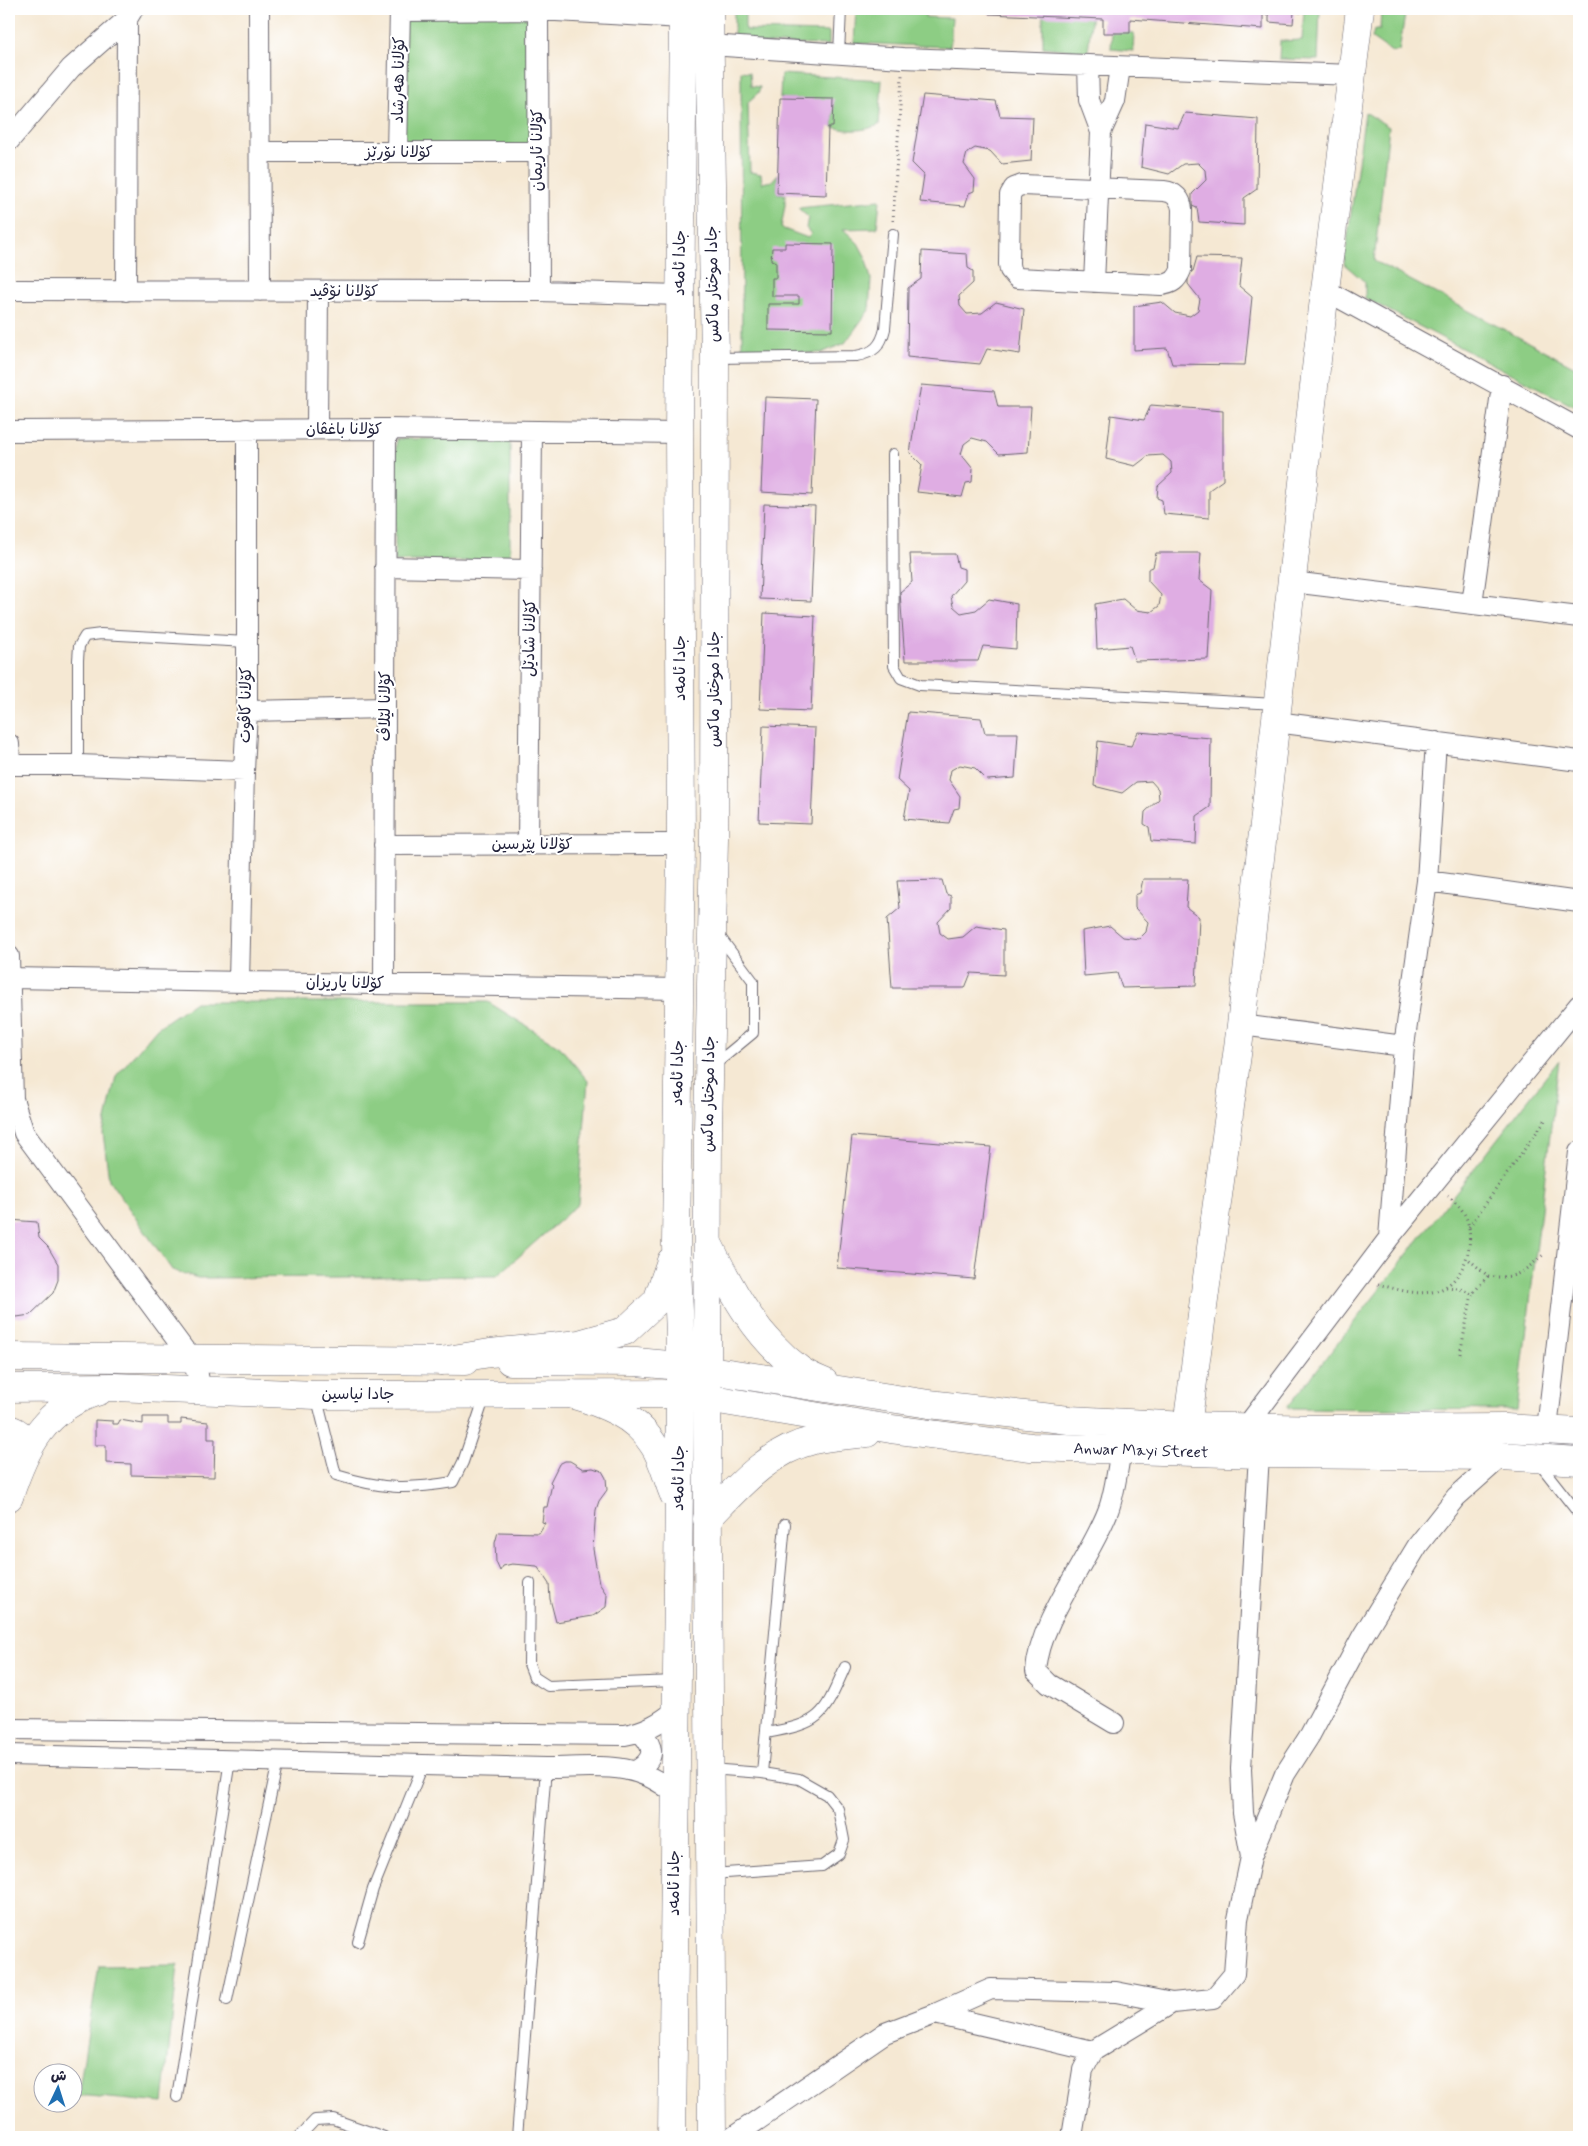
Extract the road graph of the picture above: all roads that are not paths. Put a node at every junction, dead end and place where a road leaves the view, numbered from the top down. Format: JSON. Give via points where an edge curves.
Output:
{"nodes":[{"id":1,"x":259,"y":9,"type":"edge"},
{"id":2,"x":709,"y":9,"type":"edge"},
{"id":3,"x":841,"y":9,"type":"edge"},
{"id":4,"x":1360,"y":9,"type":"edge"},
{"id":5,"x":400,"y":10,"type":"edge"},
{"id":6,"x":538,"y":10,"type":"junction"},
{"id":7,"x":683,"y":13,"type":"edge"},
{"id":8,"x":130,"y":14,"type":"edge"},
{"id":9,"x":709,"y":45,"type":"junction"},
{"id":10,"x":839,"y":54,"type":"junction"},
{"id":11,"x":1088,"y":66,"type":"junction"},
{"id":12,"x":1120,"y":67,"type":"junction"},
{"id":13,"x":1353,"y":75,"type":"junction"},
{"id":14,"x":1100,"y":132,"type":"junction"},
{"id":15,"x":9,"y":141,"type":"edge"},
{"id":16,"x":261,"y":152,"type":"junction"},
{"id":17,"x":397,"y":152,"type":"junction"},
{"id":18,"x":537,"y":152,"type":"junction"},
{"id":19,"x":1098,"y":188,"type":"junction"},
{"id":20,"x":892,"y":234,"type":"road end"},
{"id":21,"x":1094,"y":282,"type":"junction"},
{"id":22,"x":9,"y":290,"type":"edge"},
{"id":23,"x":1325,"y":290,"type":"junction"},
{"id":24,"x":126,"y":291,"type":"junction"},
{"id":25,"x":260,"y":291,"type":"junction"},
{"id":26,"x":318,"y":291,"type":"junction"},
{"id":27,"x":539,"y":291,"type":"junction"},
{"id":28,"x":680,"y":295,"type":"junction"},
{"id":29,"x":715,"y":358,"type":"junction"},
{"id":30,"x":1502,"y":385,"type":"junction"},
{"id":31,"x":246,"y":429,"type":"junction"},
{"id":32,"x":317,"y":429,"type":"junction"},
{"id":33,"x":386,"y":429,"type":"junction"},
{"id":34,"x":1579,"y":429,"type":"edge"},
{"id":35,"x":9,"y":431,"type":"edge"},
{"id":36,"x":532,"y":431,"type":"junction"},
{"id":37,"x":679,"y":433,"type":"junction"},
{"id":38,"x":893,"y":454,"type":"dead end"},
{"id":39,"x":385,"y":567,"type":"junction"},
{"id":40,"x":530,"y":570,"type":"junction"},
{"id":41,"x":1292,"y":582,"type":"junction"},
{"id":42,"x":1472,"y":604,"type":"junction"},
{"id":43,"x":1579,"y":617,"type":"edge"},
{"id":44,"x":247,"y":642,"type":"junction"},
{"id":45,"x":385,"y":708,"type":"junction"},
{"id":46,"x":248,"y":711,"type":"junction"},
{"id":47,"x":1276,"y":713,"type":"junction"},
{"id":48,"x":1436,"y":742,"type":"junction"},
{"id":49,"x":9,"y":744,"type":"edge"},
{"id":50,"x":1579,"y":760,"type":"edge"},
{"id":51,"x":78,"y":764,"type":"junction"},
{"id":52,"x":10,"y":765,"type":"edge"},
{"id":53,"x":244,"y":771,"type":"junction"},
{"id":54,"x":528,"y":844,"type":"junction"},
{"id":55,"x":681,"y":844,"type":"junction"},
{"id":56,"x":384,"y":845,"type":"junction"},
{"id":57,"x":1427,"y":881,"type":"junction"},
{"id":58,"x":1579,"y":902,"type":"edge"},
{"id":59,"x":712,"y":926,"type":"junction"},
{"id":60,"x":9,"y":956,"type":"edge"},
{"id":61,"x":10,"y":978,"type":"edge"},
{"id":62,"x":239,"y":981,"type":"junction"},
{"id":63,"x":384,"y":984,"type":"junction"},
{"id":64,"x":679,"y":989,"type":"junction"},
{"id":65,"x":1579,"y":1005,"type":"edge"},
{"id":66,"x":1241,"y":1025,"type":"junction"},
{"id":67,"x":1404,"y":1046,"type":"junction"},
{"id":68,"x":709,"y":1069,"type":"junction"},
{"id":69,"x":1579,"y":1152,"type":"edge"},
{"id":70,"x":1388,"y":1238,"type":"junction"},
{"id":71,"x":707,"y":1242,"type":"junction"},
{"id":72,"x":676,"y":1245,"type":"junction"},
{"id":73,"x":9,"y":1357,"type":"edge"},
{"id":74,"x":191,"y":1359,"type":"junction"},
{"id":75,"x":441,"y":1361,"type":"junction"},
{"id":76,"x":680,"y":1366,"type":"junction"},
{"id":77,"x":707,"y":1370,"type":"junction"},
{"id":78,"x":114,"y":1387,"type":"junction"},
{"id":79,"x":9,"y":1388,"type":"edge"},
{"id":80,"x":200,"y":1389,"type":"junction"},
{"id":81,"x":839,"y":1390,"type":"junction"},
{"id":82,"x":316,"y":1394,"type":"junction"},
{"id":83,"x":486,"y":1394,"type":"junction"},
{"id":84,"x":571,"y":1394,"type":"junction"},
{"id":85,"x":693,"y":1396,"type":"junction"},
{"id":86,"x":1188,"y":1426,"type":"junction"},
{"id":87,"x":1246,"y":1427,"type":"junction"},
{"id":88,"x":891,"y":1429,"type":"junction"},
{"id":89,"x":1547,"y":1429,"type":"junction"},
{"id":90,"x":1579,"y":1432,"type":"edge"},
{"id":91,"x":18,"y":1439,"type":"edge"},
{"id":92,"x":1121,"y":1451,"type":"junction"},
{"id":93,"x":1259,"y":1454,"type":"junction"},
{"id":94,"x":1502,"y":1456,"type":"junction"},
{"id":95,"x":1535,"y":1458,"type":"junction"},
{"id":96,"x":1579,"y":1461,"type":"edge"},
{"id":97,"x":9,"y":1497,"type":"edge"},
{"id":98,"x":679,"y":1508,"type":"junction"},
{"id":99,"x":1579,"y":1514,"type":"edge"},
{"id":100,"x":707,"y":1519,"type":"junction"},
{"id":101,"x":785,"y":1524,"type":"dead end"},
{"id":102,"x":530,"y":1583,"type":"dead end"},
{"id":103,"x":845,"y":1667,"type":"dead end"},
{"id":104,"x":676,"y":1681,"type":"junction"},
{"id":105,"x":676,"y":1710,"type":"junction"},
{"id":106,"x":1114,"y":1723,"type":"dead end"},
{"id":107,"x":9,"y":1729,"type":"edge"},
{"id":108,"x":640,"y":1732,"type":"junction"},
{"id":109,"x":766,"y":1732,"type":"junction"},
{"id":110,"x":9,"y":1755,"type":"edge"},
{"id":111,"x":230,"y":1760,"type":"junction"},
{"id":112,"x":278,"y":1761,"type":"junction"},
{"id":113,"x":423,"y":1765,"type":"junction"},
{"id":114,"x":546,"y":1768,"type":"junction"},
{"id":115,"x":709,"y":1769,"type":"junction"},
{"id":116,"x":636,"y":1771,"type":"junction"},
{"id":117,"x":762,"y":1773,"type":"junction"},
{"id":118,"x":675,"y":1794,"type":"junction"},
{"id":119,"x":1251,"y":1857,"type":"junction"},
{"id":120,"x":710,"y":1874,"type":"junction"},
{"id":121,"x":358,"y":1942,"type":"dead end"},
{"id":122,"x":227,"y":2000,"type":"dead end"},
{"id":123,"x":1172,"y":2003,"type":"junction"},
{"id":124,"x":935,"y":2014,"type":"junction"},
{"id":125,"x":1093,"y":2052,"type":"junction"},
{"id":126,"x":177,"y":2097,"type":"dead end"},
{"id":127,"x":299,"y":2137,"type":"edge"},
{"id":128,"x":384,"y":2137,"type":"edge"},
{"id":129,"x":517,"y":2137,"type":"edge"},
{"id":130,"x":672,"y":2137,"type":"edge"},
{"id":131,"x":712,"y":2137,"type":"edge"},
{"id":132,"x":733,"y":2137,"type":"edge"},
{"id":133,"x":1072,"y":2137,"type":"edge"}],
"edges":[{"from":1,"to":16,"type":"street"},
{"from":2,"to":9,"type":"main road","name":"جادا موختار ماكس"},
{"from":3,"to":10,"type":"lane"},
{"from":4,"to":13,"type":"main road"},
{"from":5,"to":6,"type":"street"},
{"from":5,"to":17,"type":"street","name":"کۆلانا هەرشاد"},
{"from":6,"to":7,"type":"street"},
{"from":6,"to":18,"type":"street","name":"کۆلانا ئاریمان"},
{"from":7,"to":28,"type":"main road","name":"جادا ئامەد"},
{"from":8,"to":15,"type":"street","via":[[71,68]]},
{"from":8,"to":24,"type":"street"},
{"from":9,"to":10,"type":"street"},
{"from":9,"to":29,"type":"main road","name":"جادا موختار ماكس"},
{"from":10,"to":11,"type":"street"},
{"from":11,"to":12,"type":"street"},
{"from":11,"to":14,"type":"street","via":[[1089,100]]},
{"from":12,"to":13,"type":"street"},
{"from":12,"to":14,"type":"street","via":[[1115,101]]},
{"from":13,"to":23,"type":"main road"},
{"from":14,"to":19,"type":"street"},
{"from":16,"to":17,"type":"street","name":"کۆلانا نۆرێز"},
{"from":16,"to":25,"type":"street"},
{"from":17,"to":18,"type":"street","name":"کۆلانا نۆرێز"},
{"from":18,"to":27,"type":"street","name":"کۆلانا ئاریمان"},
{"from":19,"to":21,"type":"street"},
{"from":19,"to":21,"type":"street","via":[[1169,191],[1177,196],[1182,209],[1181,270],[1176,280],[1167,284]]},
{"from":19,"to":21,"type":"street","via":[[1022,185],[1014,188],[1010,195],[1010,264],[1013,275],[1022,279]]},
{"from":20,"to":29,"type":"lane","via":[[885,329],[877,348],[856,356]]},
{"from":22,"to":24,"type":"street","name":"کۆلانا نۆڤید"},
{"from":23,"to":30,"type":"street"},
{"from":23,"to":41,"type":"main road"},
{"from":24,"to":25,"type":"street","name":"کۆلانا نۆڤید"},
{"from":25,"to":26,"type":"street","name":"کۆلانا نۆڤید"},
{"from":26,"to":27,"type":"street","name":"کۆلانا نۆڤید"},
{"from":26,"to":32,"type":"street"},
{"from":27,"to":28,"type":"street","name":"کۆلانا نۆڤید"},
{"from":28,"to":37,"type":"main road","name":"جادا ئامەد"},
{"from":29,"to":59,"type":"main road","name":"جادا موختار ماكس"},
{"from":30,"to":34,"type":"street"},
{"from":30,"to":42,"type":"street"},
{"from":31,"to":32,"type":"street","name":"کۆلانا باغڤان"},
{"from":31,"to":35,"type":"street","name":"کۆلانا باغڤان"},
{"from":31,"to":44,"type":"street","name":"کۆلانا کاڤوت"},
{"from":32,"to":33,"type":"street","name":"کۆلانا باغڤان"},
{"from":33,"to":36,"type":"street","name":"کۆلانا باغڤان"},
{"from":33,"to":39,"type":"street","name":"کۆلانا لێلاڤ"},
{"from":36,"to":37,"type":"street","name":"کۆلانا باغڤان"},
{"from":36,"to":40,"type":"street","name":"کۆلانا شادێل"},
{"from":37,"to":55,"type":"main road","name":"جادا ئامەد"},
{"from":38,"to":47,"type":"lane","via":[[894,666],[901,678],[920,685]]},
{"from":39,"to":40,"type":"street"},
{"from":39,"to":45,"type":"street","name":"کۆلانا لێلاڤ"},
{"from":40,"to":54,"type":"street","name":"کۆلانا شادێل"},
{"from":41,"to":42,"type":"street"},
{"from":41,"to":47,"type":"main road"},
{"from":42,"to":43,"type":"street"},
{"from":44,"to":46,"type":"street","name":"کۆلانا کاڤوت"},
{"from":44,"to":51,"type":"lane","via":[[102,634],[85,636],[79,646],[78,660]]},
{"from":45,"to":46,"type":"street"},
{"from":45,"to":56,"type":"street","name":"کۆلانا لێلاڤ"},
{"from":46,"to":53,"type":"street","name":"کۆلانا کاڤوت"},
{"from":47,"to":48,"type":"street"},
{"from":47,"to":66,"type":"main road"},
{"from":48,"to":50,"type":"street"},
{"from":48,"to":57,"type":"street"},
{"from":49,"to":52,"type":"street"},
{"from":51,"to":52,"type":"street"},
{"from":51,"to":53,"type":"street"},
{"from":53,"to":62,"type":"street","name":"کۆلانا کاڤوت"},
{"from":54,"to":55,"type":"street","name":"کۆلانا پێرسین"},
{"from":54,"to":56,"type":"street","name":"کۆلانا پێرسین"},
{"from":55,"to":64,"type":"main road","name":"جادا ئامەد"},
{"from":56,"to":63,"type":"street","name":"کۆلانا لێلاڤ"},
{"from":57,"to":58,"type":"street"},
{"from":57,"to":67,"type":"street"},
{"from":59,"to":68,"type":"main road","name":"جادا موختار ماكس"},
{"from":59,"to":68,"type":"lane","via":[[753,981],[753,1033]]},
{"from":60,"to":61,"type":"street"},
{"from":61,"to":62,"type":"street","name":"کۆلانا یاریزان"},
{"from":61,"to":74,"type":"street","via":[[13,1099],[24,1133]]},
{"from":62,"to":63,"type":"street","name":"کۆلانا یاریزان"},
{"from":63,"to":64,"type":"street","name":"کۆلانا یاریزان"},
{"from":64,"to":72,"type":"main road","name":"جادا ئامەد"},
{"from":65,"to":70,"type":"street"},
{"from":66,"to":67,"type":"street"},
{"from":66,"to":86,"type":"main road"},
{"from":67,"to":70,"type":"street"},
{"from":68,"to":71,"type":"main road","name":"جادا موختار ماكس"},
{"from":69,"to":89,"type":"street"},
{"from":70,"to":87,"type":"street"},
{"from":71,"to":77,"type":"main road","name":"جادا موختار ماكس"},
{"from":71,"to":81,"type":"main road","via":[[732,1292],[758,1330],[801,1371]]},
{"from":72,"to":75,"type":"main road","via":[[657,1302],[625,1331],[579,1344]]},
{"from":72,"to":76,"type":"main road","name":"جادا ئامەد"},
{"from":73,"to":74,"type":"main road","name":"جادا نیاسین"},
{"from":74,"to":75,"type":"main road","name":"جادا نیاسین"},
{"from":74,"to":80,"type":"street"},
{"from":75,"to":76,"type":"main road","name":"جادا نیاسین","via":[[636,1362]]},
{"from":76,"to":77,"type":"main road","name":"جادا نیاسین"},
{"from":76,"to":85,"type":"main road","name":"جادا ئامەد"},
{"from":77,"to":81,"type":"main road","name":"Anwar Mayi Street"},
{"from":77,"to":85,"type":"main road","name":"جادا ئامەد"},
{"from":78,"to":79,"type":"main road","name":"جادا نیاسین"},
{"from":78,"to":80,"type":"main road","name":"جادا نیاسین"},
{"from":78,"to":91,"type":"main road","via":[[88,1394],[43,1426]]},
{"from":80,"to":82,"type":"main road","name":"جادا نیاسین"},
{"from":81,"to":86,"type":"main road","name":"Anwar Mayi Street","via":[[1069,1420]]},
{"from":82,"to":83,"type":"main road","name":"جادا نیاسین"},
{"from":82,"to":83,"type":"lane","via":[[336,1476],[366,1484],[417,1488],[453,1482]]},
{"from":83,"to":84,"type":"main road","name":"جادا نیاسین"},
{"from":84,"to":85,"type":"main road","name":"جادا نیاسین"},
{"from":84,"to":98,"type":"main road","via":[[598,1402],[630,1419],[653,1444]]},
{"from":85,"to":88,"type":"main road","name":"Anwar Mayi Street"},
{"from":85,"to":98,"type":"main road","name":"جادا ئامەد"},
{"from":85,"to":100,"type":"main road","name":"جادا ئامەد"},
{"from":86,"to":87,"type":"main road","name":"Anwar Mayi Street"},
{"from":87,"to":89,"type":"main road","name":"Anwar Mayi Street"},
{"from":88,"to":92,"type":"main road","name":"Anwar Mayi Street","via":[[1031,1447]]},
{"from":88,"to":100,"type":"main road","via":[[814,1440],[784,1451],[753,1472]]},
{"from":89,"to":90,"type":"main road","name":"Anwar Mayi Street"},
{"from":91,"to":97,"type":"main road","via":[[20,1462]]},
{"from":92,"to":93,"type":"main road","name":"Anwar Mayi Street"},
{"from":92,"to":106,"type":"street","via":[[1109,1510],[1047,1630],[1037,1655],[1036,1671],[1049,1684]]},
{"from":93,"to":94,"type":"main road","name":"Anwar Mayi Street"},
{"from":93,"to":119,"type":"street","via":[[1240,1770]]},
{"from":94,"to":95,"type":"main road","name":"Anwar Mayi Street"},
{"from":94,"to":119,"type":"street","via":[[1456,1497],[1418,1545],[1362,1637],[1286,1774]]},
{"from":95,"to":96,"type":"main road","name":"Anwar Mayi Street"},
{"from":95,"to":99,"type":"lane"},
{"from":98,"to":104,"type":"main road","name":"جادا ئامەد"},
{"from":100,"to":115,"type":"main road","name":"جادا ئامەد"},
{"from":101,"to":109,"type":"lane"},
{"from":102,"to":104,"type":"lane","via":[[529,1664],[534,1677],[548,1686]]},
{"from":103,"to":109,"type":"lane","via":[[828,1706],[811,1721],[796,1728]]},
{"from":104,"to":105,"type":"main road","name":"جادا ئامەد"},
{"from":105,"to":108,"type":"street","via":[[660,1724]]},
{"from":105,"to":118,"type":"main road","name":"جادا ئامەد"},
{"from":107,"to":108,"type":"street","via":[[610,1736]]},
{"from":108,"to":116,"type":"street","via":[[649,1741],[652,1753],[647,1764]]},
{"from":109,"to":117,"type":"lane"},
{"from":110,"to":111,"type":"street"},
{"from":111,"to":112,"type":"street"},
{"from":111,"to":126,"type":"lane"},
{"from":112,"to":113,"type":"street"},
{"from":112,"to":122,"type":"lane"},
{"from":113,"to":114,"type":"street"},
{"from":113,"to":121,"type":"lane","via":[[373,1888]]},
{"from":114,"to":116,"type":"street"},
{"from":114,"to":129,"type":"lane"},
{"from":115,"to":117,"type":"lane"},
{"from":115,"to":120,"type":"main road","name":"جادا ئامەد"},
{"from":116,"to":118,"type":"street","via":[[651,1776]]},
{"from":117,"to":120,"type":"lane","via":[[799,1779],[827,1795],[838,1809],[844,1840],[839,1854],[822,1866]]},
{"from":118,"to":130,"type":"main road","name":"جادا ئامەد"},
{"from":119,"to":123,"type":"street","via":[[1238,1919],[1234,1974],[1213,1999]]},
{"from":120,"to":131,"type":"main road","name":"جادا ئامەد"},
{"from":123,"to":124,"type":"street","via":[[1116,1992],[990,1989]]},
{"from":123,"to":125,"type":"street"},
{"from":124,"to":125,"type":"street"},
{"from":124,"to":132,"type":"street","via":[[885,2033]]},
{"from":125,"to":133,"type":"street","via":[[1083,2070]]},
{"from":127,"to":128,"type":"lane","via":[[315,2120],[334,2119]]}]}
